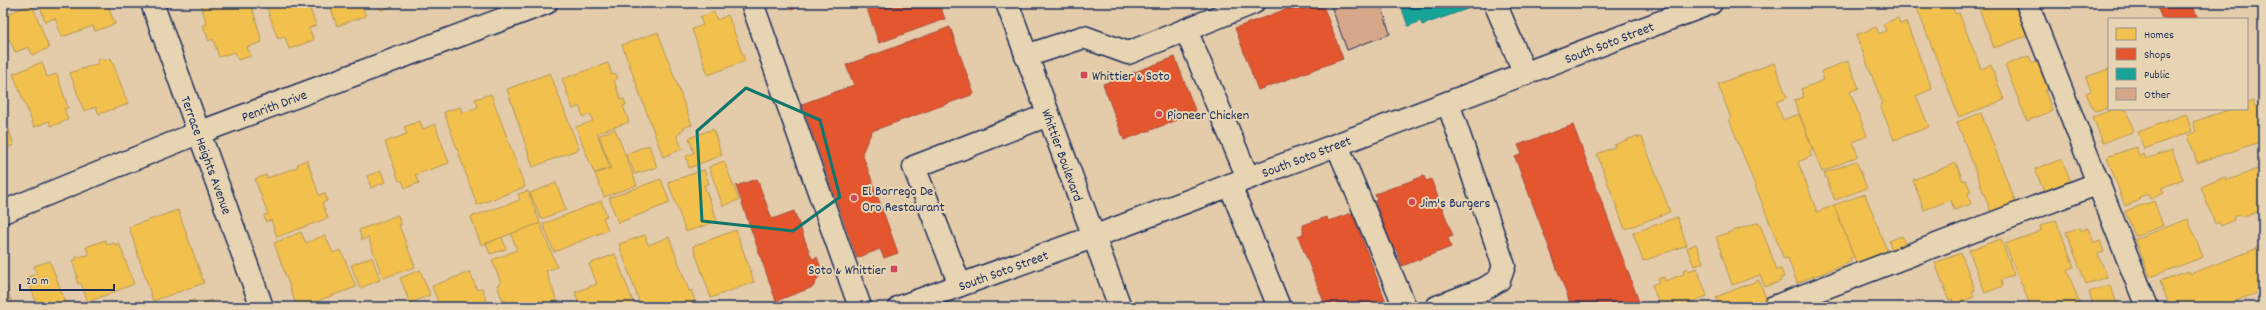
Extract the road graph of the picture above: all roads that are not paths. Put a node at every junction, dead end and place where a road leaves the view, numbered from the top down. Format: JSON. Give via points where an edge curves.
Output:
{"nodes":[{"id":1,"x":152,"y":3,"type":"edge"},
{"id":2,"x":546,"y":3,"type":"edge"},
{"id":3,"x":752,"y":3,"type":"edge"},
{"id":4,"x":1253,"y":3,"type":"edge"},
{"id":5,"x":1495,"y":3,"type":"edge"},
{"id":6,"x":1711,"y":3,"type":"edge"},
{"id":7,"x":2027,"y":3,"type":"edge"},
{"id":8,"x":1010,"y":4,"type":"edge"},
{"id":9,"x":1186,"y":30,"type":"junction"},
{"id":10,"x":1026,"y":56,"type":"junction"},
{"id":11,"x":1525,"y":74,"type":"junction"},
{"id":12,"x":1448,"y":102,"type":"junction"},
{"id":13,"x":1048,"y":115,"type":"junction"},
{"id":14,"x":198,"y":133,"type":"junction"},
{"id":15,"x":1337,"y":145,"type":"junction"},
{"id":16,"x":1239,"y":182,"type":"junction"},
{"id":17,"x":2099,"y":183,"type":"junction"},
{"id":18,"x":3,"y":212,"type":"edge"},
{"id":19,"x":1093,"y":237,"type":"junction"},
{"id":20,"x":960,"y":285,"type":"junction"},
{"id":21,"x":933,"y":301,"type":"edge"},
{"id":22,"x":262,"y":307,"type":"edge"},
{"id":23,"x":860,"y":307,"type":"edge"},
{"id":24,"x":900,"y":307,"type":"edge"},
{"id":25,"x":1120,"y":307,"type":"edge"},
{"id":26,"x":1279,"y":307,"type":"edge"},
{"id":27,"x":1405,"y":307,"type":"edge"},
{"id":28,"x":1437,"y":307,"type":"edge"},
{"id":29,"x":1774,"y":307,"type":"edge"},
{"id":30,"x":2147,"y":307,"type":"edge"}],
"edges":[{"from":1,"to":14,"type":"main road","name":"Terrace Heights Avenue"},
{"from":2,"to":14,"type":"main road","name":"Penrith Drive"},
{"from":3,"to":23,"type":"main road"},
{"from":4,"to":9,"type":"main road"},
{"from":5,"to":11,"type":"main road"},
{"from":6,"to":11,"type":"main road","name":"South Soto Street"},
{"from":7,"to":17,"type":"main road"},
{"from":8,"to":10,"type":"main road","name":"Whittier Boulevard"},
{"from":9,"to":10,"type":"main road","via":[[1128,53],[1084,37]]},
{"from":9,"to":16,"type":"main road"},
{"from":10,"to":13,"type":"main road","name":"Whittier Boulevard"},
{"from":11,"to":12,"type":"main road","name":"South Soto Street"},
{"from":12,"to":15,"type":"main road","name":"South Soto Street"},
{"from":12,"to":28,"type":"main road","via":[[1504,266],[1499,280],[1484,289]]},
{"from":13,"to":19,"type":"main road","name":"Whittier Boulevard"},
{"from":13,"to":20,"type":"main road","via":[[914,167]]},
{"from":14,"to":18,"type":"main road","name":"Penrith Drive"},
{"from":14,"to":22,"type":"main road","name":"Terrace Heights Avenue"},
{"from":15,"to":16,"type":"main road","name":"South Soto Street"},
{"from":15,"to":27,"type":"main road"},
{"from":16,"to":19,"type":"main road","name":"South Soto Street"},
{"from":16,"to":26,"type":"main road"},
{"from":17,"to":29,"type":"main road"},
{"from":17,"to":30,"type":"main road"},
{"from":19,"to":20,"type":"main road","name":"South Soto Street"},
{"from":19,"to":25,"type":"main road","name":"Whittier Boulevard"},
{"from":20,"to":21,"type":"main road","name":"South Soto Street"},
{"from":21,"to":24,"type":"main road","name":"South Soto Street"}]}
